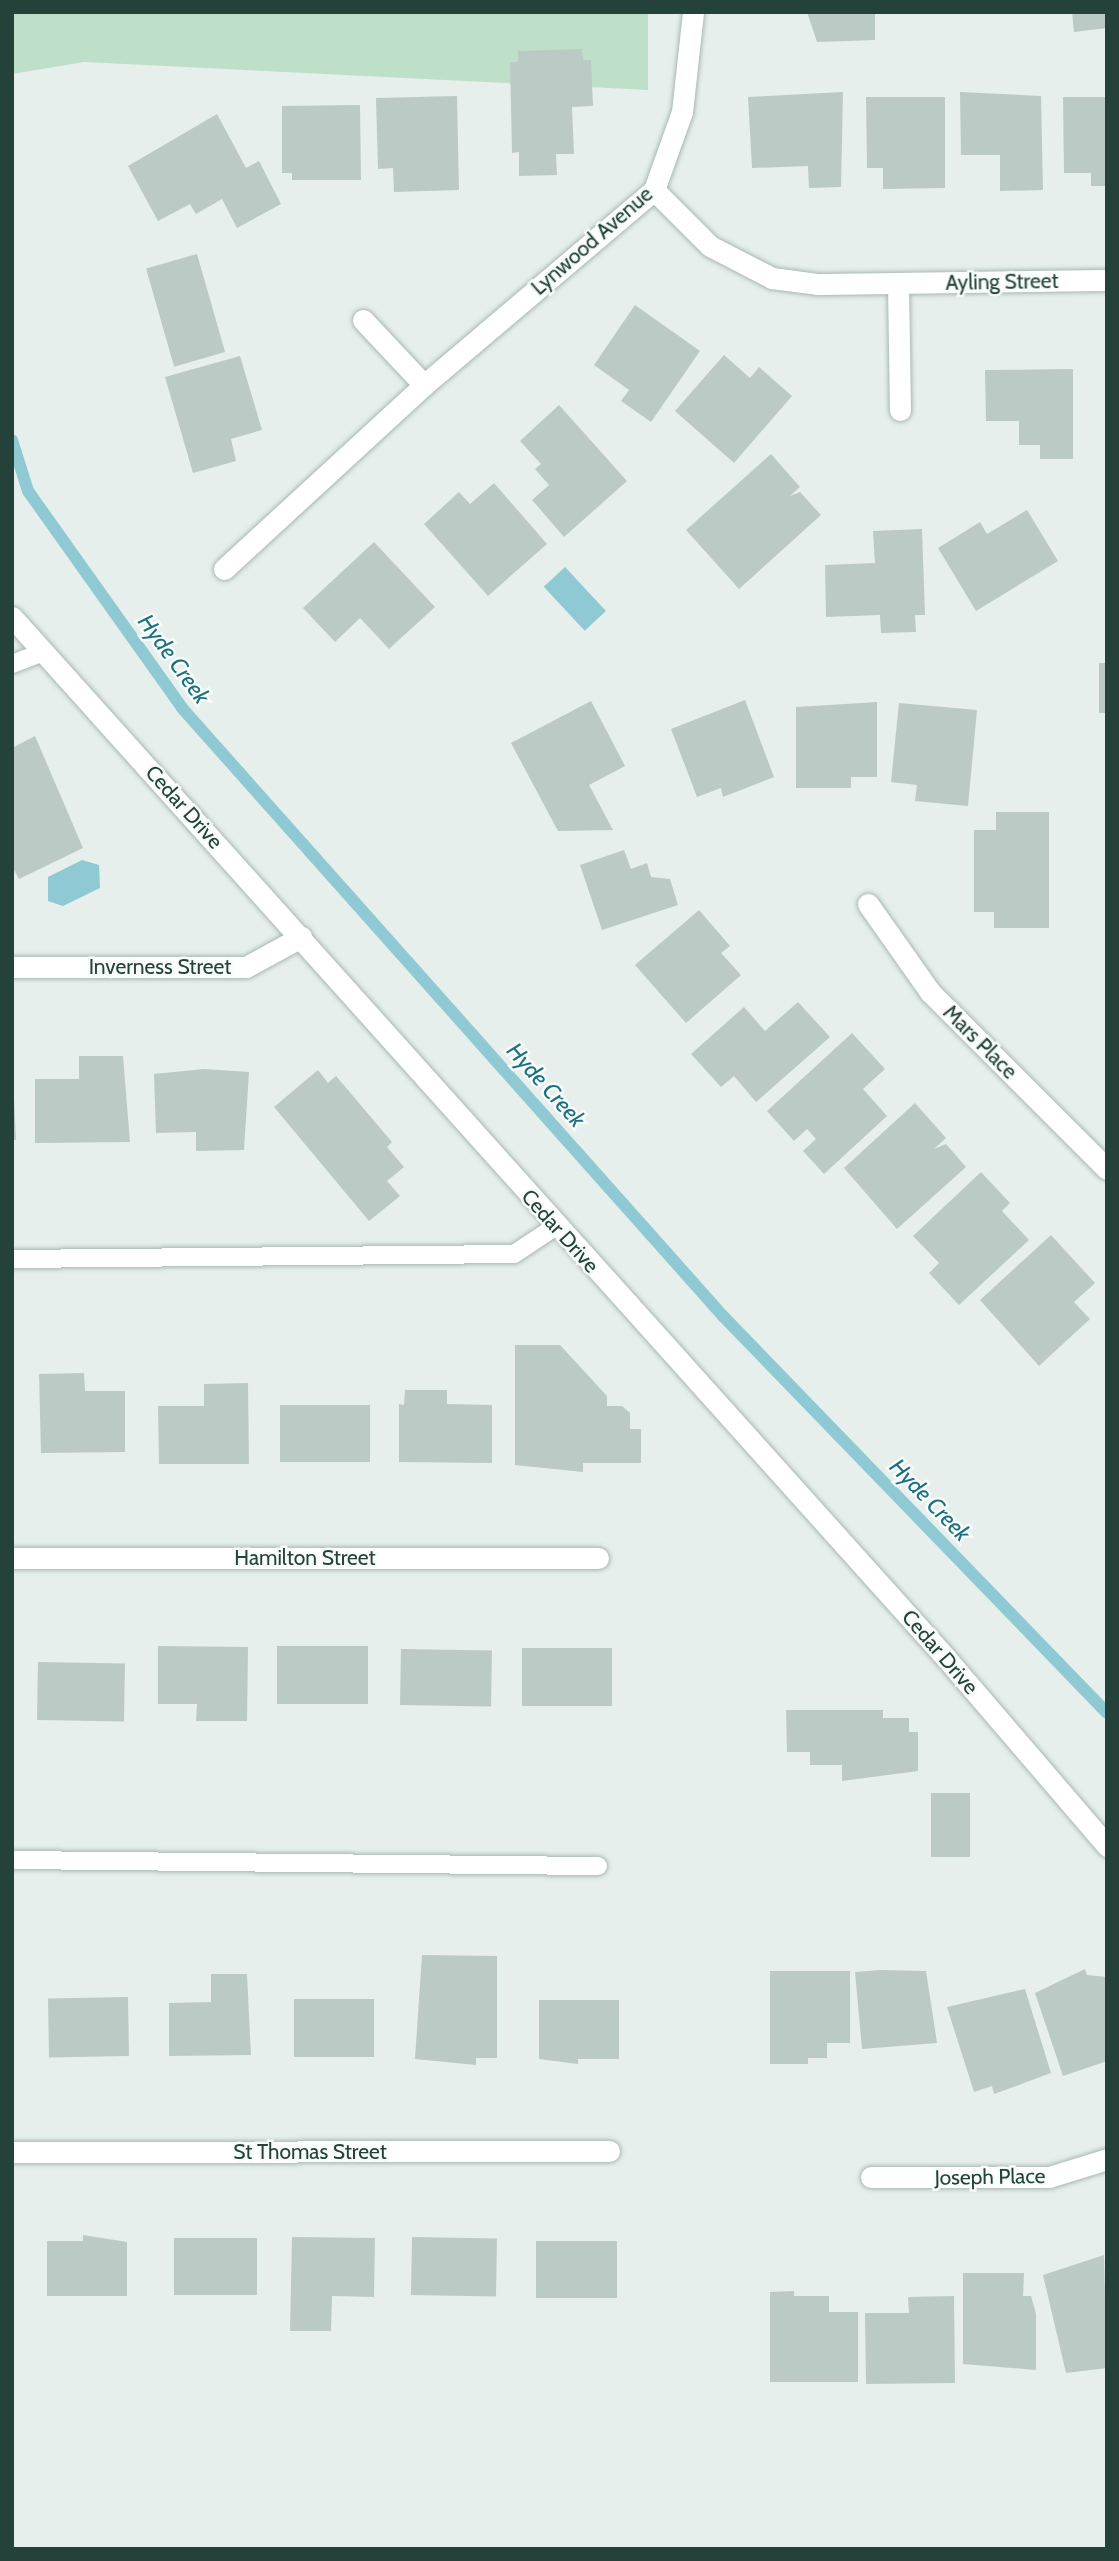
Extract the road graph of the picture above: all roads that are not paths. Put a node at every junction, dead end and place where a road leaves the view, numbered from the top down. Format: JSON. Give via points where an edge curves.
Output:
{"nodes":[{"id":1,"x":693,"y":12,"type":"edge"},
{"id":2,"x":654,"y":190,"type":"junction"},
{"id":3,"x":1107,"y":281,"type":"edge"},
{"id":4,"x":898,"y":284,"type":"junction"},
{"id":5,"x":363,"y":320,"type":"dead end"},
{"id":6,"x":424,"y":385,"type":"junction"},
{"id":7,"x":900,"y":410,"type":"dead end"},
{"id":8,"x":224,"y":569,"type":"dead end"},
{"id":9,"x":12,"y":617,"type":"edge"},
{"id":10,"x":44,"y":652,"type":"junction"},
{"id":11,"x":12,"y":664,"type":"edge"},
{"id":12,"x":868,"y":904,"type":"dead end"},
{"id":13,"x":301,"y":937,"type":"junction"},
{"id":14,"x":12,"y":967,"type":"edge"},
{"id":15,"x":1107,"y":1169,"type":"edge"},
{"id":16,"x":555,"y":1227,"type":"junction"},
{"id":17,"x":12,"y":1259,"type":"edge"},
{"id":18,"x":12,"y":1558,"type":"edge"},
{"id":19,"x":598,"y":1559,"type":"dead end"},
{"id":20,"x":1107,"y":1846,"type":"edge"},
{"id":21,"x":12,"y":1860,"type":"edge"},
{"id":22,"x":598,"y":1866,"type":"dead end"},
{"id":23,"x":609,"y":2151,"type":"dead end"},
{"id":24,"x":12,"y":2152,"type":"edge"},
{"id":25,"x":1107,"y":2159,"type":"edge"},
{"id":26,"x":871,"y":2177,"type":"dead end"}],
"edges":[{"from":1,"to":2,"type":"street","name":"Lynwood Avenue","via":[[681,112]]},
{"from":2,"to":4,"type":"street","name":"Ayling Street","via":[[710,246],[757,272],[796,282]]},
{"from":2,"to":6,"type":"street","name":"Lynwood Avenue"},
{"from":3,"to":4,"type":"street","name":"Ayling Street"},
{"from":4,"to":7,"type":"street"},
{"from":5,"to":6,"type":"street"},
{"from":6,"to":8,"type":"street","name":"Lynwood Avenue"},
{"from":9,"to":10,"type":"street","name":"Cedar Drive"},
{"from":10,"to":11,"type":"lane"},
{"from":10,"to":13,"type":"street","name":"Cedar Drive"},
{"from":12,"to":15,"type":"street","name":"Mars Place","via":[[930,992]]},
{"from":13,"to":14,"type":"street","name":"Inverness Street","via":[[246,967]]},
{"from":13,"to":16,"type":"street","name":"Cedar Drive"},
{"from":16,"to":17,"type":"lane","via":[[514,1254]]},
{"from":16,"to":20,"type":"street","name":"Cedar Drive","via":[[946,1658]]},
{"from":18,"to":19,"type":"street","name":"Hamilton Street"},
{"from":21,"to":22,"type":"lane"},
{"from":23,"to":24,"type":"street","name":"St Thomas Street"},
{"from":25,"to":26,"type":"street","name":"Joseph Place","via":[[1049,2177]]}]}
